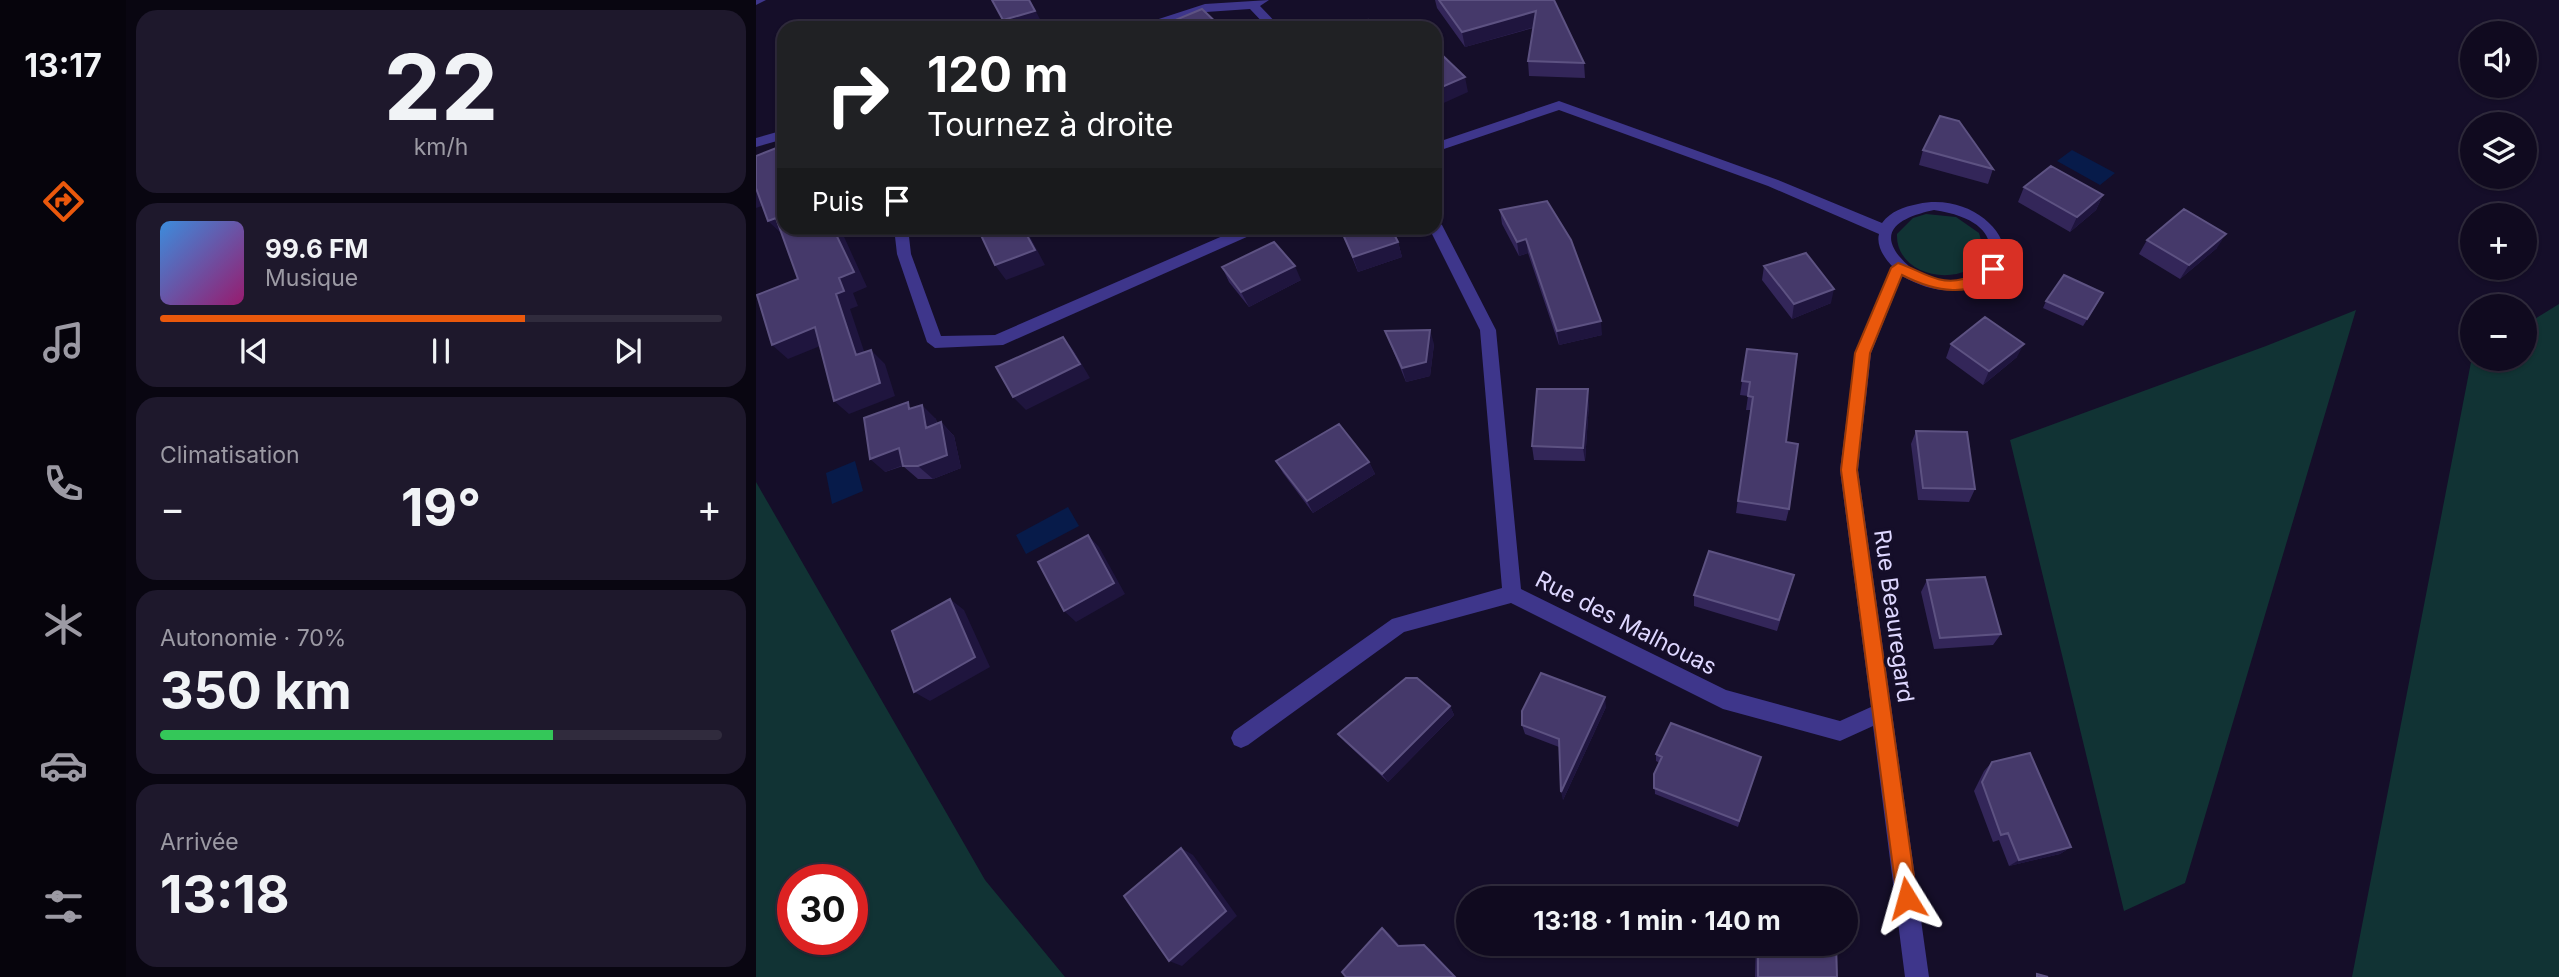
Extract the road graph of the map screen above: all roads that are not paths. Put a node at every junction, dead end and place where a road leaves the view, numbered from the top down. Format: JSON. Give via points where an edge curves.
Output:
{"nodes":[{"id":1,"x":1258,"y":2,"type":"edge"},
{"id":2,"x":1161,"y":21,"type":"edge"},
{"id":3,"x":1270,"y":21,"type":"edge"},
{"id":4,"x":777,"y":136,"type":"edge"},
{"id":5,"x":756,"y":143,"type":"edge"},
{"id":6,"x":1442,"y":146,"type":"edge"},
{"id":7,"x":1884,"y":230,"type":"junction"},
{"id":8,"x":902,"y":235,"type":"edge"},
{"id":9,"x":1237,"y":235,"type":"edge"},
{"id":10,"x":1440,"y":235,"type":"edge"},
{"id":11,"x":1898,"y":268,"type":"junction"},
{"id":12,"x":1513,"y":594,"type":"junction"},
{"id":13,"x":1882,"y":712,"type":"junction"},
{"id":14,"x":1241,"y":738,"type":"dead end"},
{"id":15,"x":1917,"y":977,"type":"edge"}],
"edges":[{"from":1,"to":2,"type":"street","via":[[1205,8]]},
{"from":1,"to":3,"type":"street"},
{"from":4,"to":5,"type":"street"},
{"from":6,"to":7,"type":"street","via":[[1559,105],[1773,183]]},
{"from":7,"to":11,"type":"street","via":[[1888,256]]},
{"from":7,"to":11,"type":"street","via":[[1902,211],[1943,206],[1982,222],[1998,245],[1993,269],[1967,284],[1931,284]]},
{"from":8,"to":9,"type":"street","via":[[904,254],[935,342],[997,341]]},
{"from":10,"to":12,"type":"street","name":"Rue des Malhouas","via":[[1488,330]]},
{"from":11,"to":13,"type":"street","name":"Rue Beauregard","via":[[1863,353],[1849,470]]},
{"from":12,"to":13,"type":"street","name":"Rue des Malhouas","via":[[1723,699],[1840,731]]},
{"from":12,"to":14,"type":"street","via":[[1399,625]]},
{"from":13,"to":15,"type":"street","name":"Rue Beauregard"}]}
